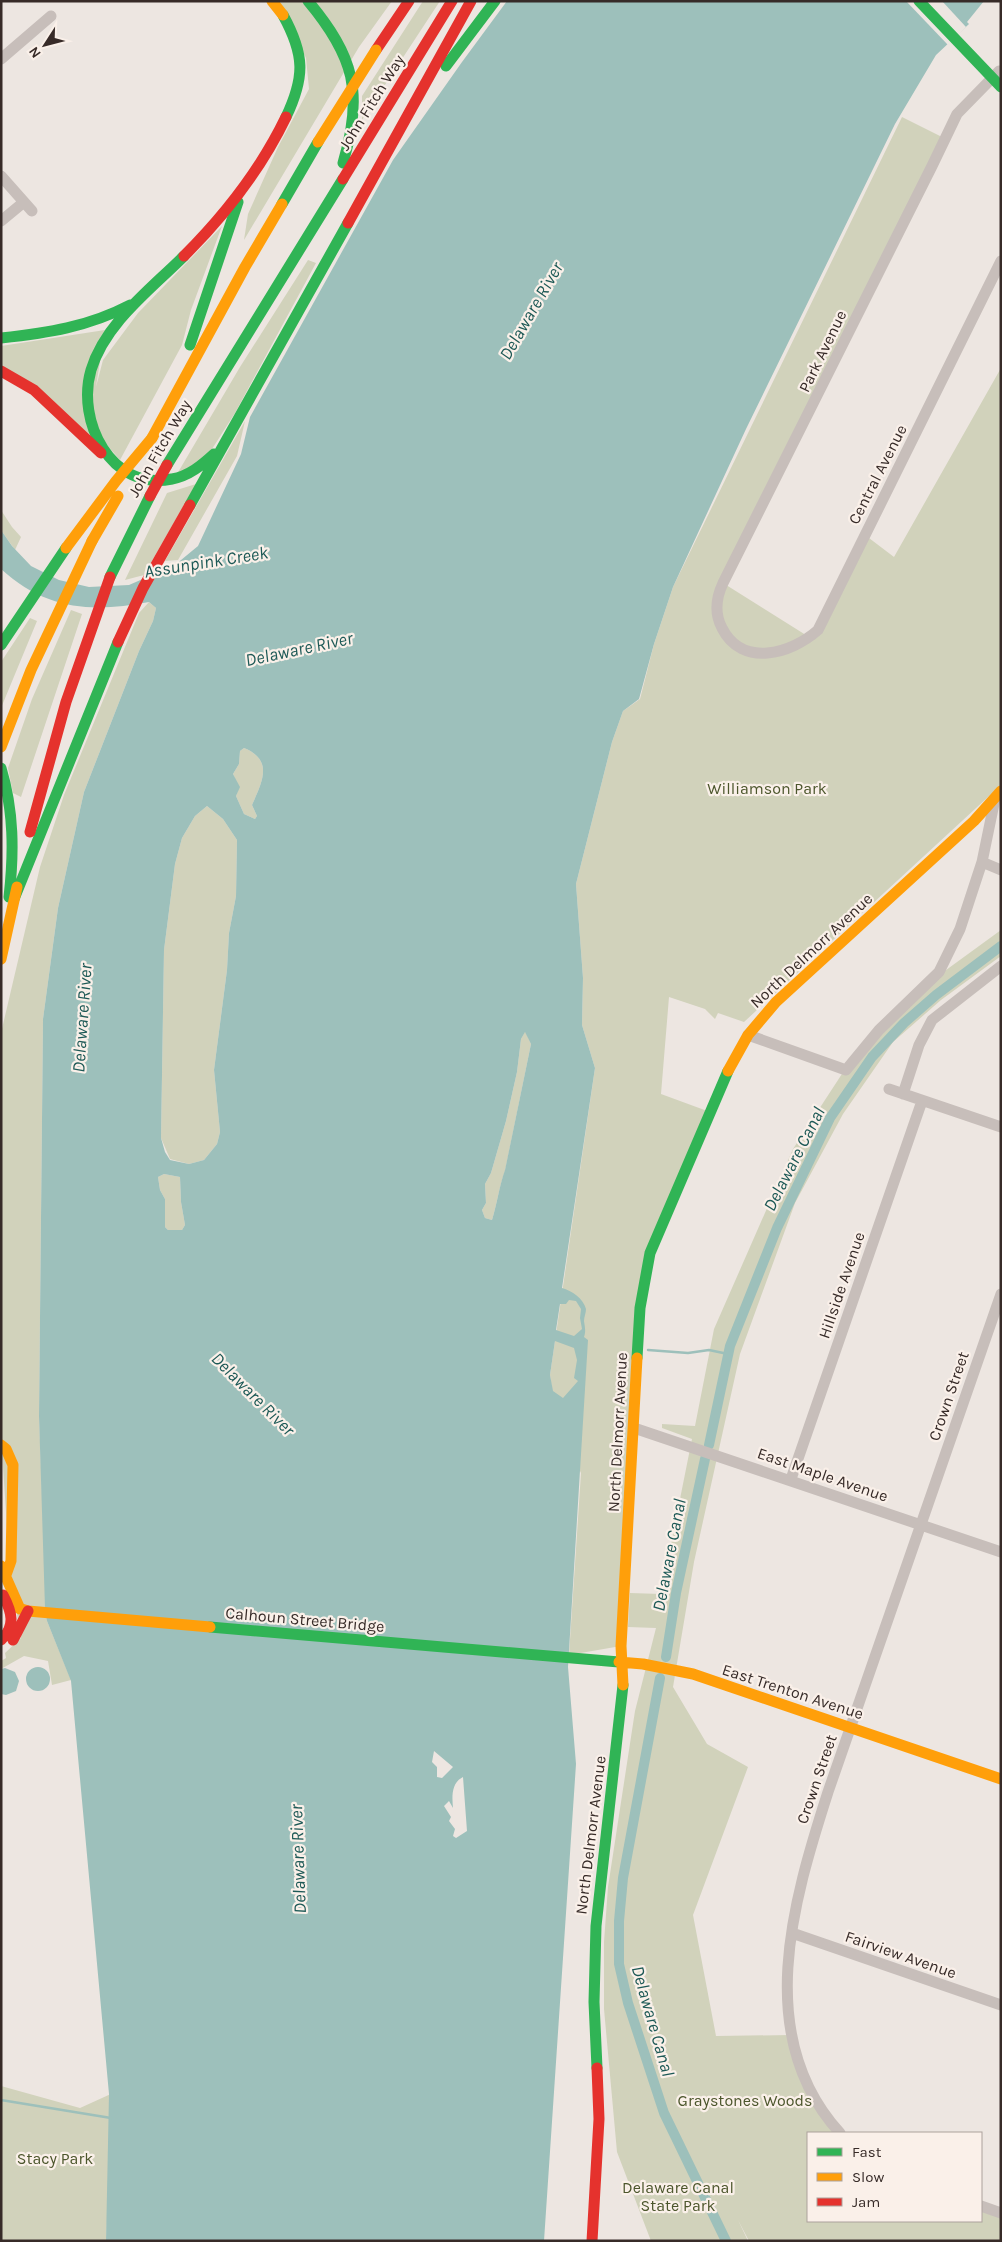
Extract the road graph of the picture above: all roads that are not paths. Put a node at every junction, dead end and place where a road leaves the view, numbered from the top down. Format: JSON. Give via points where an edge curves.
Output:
{"nodes":[{"id":1,"x":272,"y":1,"type":"edge"},
{"id":2,"x":308,"y":1,"type":"edge"},
{"id":3,"x":410,"y":1,"type":"edge"},
{"id":4,"x":452,"y":1,"type":"edge"},
{"id":5,"x":471,"y":1,"type":"edge"},
{"id":6,"x":495,"y":1,"type":"edge"},
{"id":7,"x":919,"y":1,"type":"edge"},
{"id":8,"x":934,"y":1,"type":"edge"},
{"id":9,"x":51,"y":16,"type":"dead end"},
{"id":10,"x":958,"y":35,"type":"junction"},
{"id":11,"x":1,"y":60,"type":"edge"},
{"id":12,"x":997,"y":74,"type":"edge"},
{"id":13,"x":1001,"y":88,"type":"edge"},
{"id":14,"x":410,"y":113,"type":"junction"},
{"id":15,"x":1,"y":176,"type":"edge"},
{"id":16,"x":243,"y":188,"type":"junction"},
{"id":17,"x":24,"y":202,"type":"junction"},
{"id":18,"x":328,"y":202,"type":"junction"},
{"id":19,"x":32,"y":211,"type":"dead end"},
{"id":20,"x":1,"y":222,"type":"edge"},
{"id":21,"x":1001,"y":261,"type":"edge"},
{"id":22,"x":138,"y":300,"type":"junction"},
{"id":23,"x":1,"y":338,"type":"edge"},
{"id":24,"x":1,"y":371,"type":"edge"},
{"id":25,"x":154,"y":434,"type":"junction"},
{"id":26,"x":229,"y":438,"type":"junction"},
{"id":27,"x":114,"y":463,"type":"junction"},
{"id":28,"x":1,"y":645,"type":"edge"},
{"id":29,"x":746,"y":651,"type":"joint"},
{"id":30,"x":3,"y":743,"type":"edge"},
{"id":31,"x":1,"y":768,"type":"edge"},
{"id":32,"x":998,"y":795,"type":"edge"},
{"id":33,"x":982,"y":862,"type":"junction"},
{"id":34,"x":1001,"y":870,"type":"edge"},
{"id":35,"x":14,"y":899,"type":"junction"},
{"id":36,"x":1,"y":957,"type":"edge"},
{"id":37,"x":1001,"y":966,"type":"edge"},
{"id":38,"x":748,"y":1035,"type":"junction"},
{"id":39,"x":889,"y":1089,"type":"dead end"},
{"id":40,"x":903,"y":1094,"type":"junction"},
{"id":41,"x":922,"y":1101,"type":"junction"},
{"id":42,"x":1001,"y":1127,"type":"edge"},
{"id":43,"x":1001,"y":1294,"type":"edge"},
{"id":44,"x":634,"y":1428,"type":"junction"},
{"id":45,"x":1,"y":1445,"type":"edge"},
{"id":46,"x":1,"y":1460,"type":"edge"},
{"id":47,"x":791,"y":1479,"type":"junction"},
{"id":48,"x":1,"y":1495,"type":"edge"},
{"id":49,"x":922,"y":1524,"type":"junction"},
{"id":50,"x":1001,"y":1552,"type":"edge"},
{"id":51,"x":4,"y":1571,"type":"edge"},
{"id":52,"x":2,"y":1593,"type":"edge"},
{"id":53,"x":29,"y":1610,"type":"junction"},
{"id":54,"x":1,"y":1640,"type":"edge"},
{"id":55,"x":1,"y":1652,"type":"edge"},
{"id":56,"x":569,"y":1659,"type":"joint"},
{"id":57,"x":622,"y":1663,"type":"junction"},
{"id":58,"x":851,"y":1727,"type":"junction"},
{"id":59,"x":1001,"y":1779,"type":"edge"},
{"id":60,"x":792,"y":1933,"type":"junction"},
{"id":61,"x":1001,"y":2004,"type":"edge"},
{"id":62,"x":839,"y":2132,"type":"edge"},
{"id":63,"x":982,"y":2206,"type":"edge"},
{"id":64,"x":1001,"y":2213,"type":"edge"},
{"id":65,"x":592,"y":2241,"type":"edge"}],
"edges":[{"from":1,"to":16,"type":"main road","via":[[298,47],[299,87],[278,134]]},
{"from":2,"to":18,"type":"main road","via":[[338,40],[351,70],[354,108],[351,142]]},
{"from":3,"to":25,"type":"main road","bridge":true,"via":[[318,142]]},
{"from":4,"to":18,"type":"main road","name":"John Fitch Way"},
{"from":5,"to":14,"type":"main road"},
{"from":6,"to":14,"type":"main road"},
{"from":7,"to":10,"type":"main road"},
{"from":8,"to":10,"type":"main road"},
{"from":9,"to":11,"type":"street"},
{"from":10,"to":12,"type":"main road"},
{"from":12,"to":13,"type":"main road"},
{"from":12,"to":29,"type":"street","name":"Park Avenue","via":[[957,114],[944,138],[718,594],[719,623],[729,640]]},
{"from":14,"to":26,"type":"main road"},
{"from":15,"to":17,"type":"street"},
{"from":16,"to":22,"type":"main road","via":[[188,252]]},
{"from":16,"to":25,"type":"main road","via":[[200,319]]},
{"from":17,"to":19,"type":"street"},
{"from":17,"to":20,"type":"street"},
{"from":18,"to":35,"type":"main road","name":"John Fitch Way","bridge":true,"via":[[167,465],[122,550],[85,644],[45,772]]},
{"from":21,"to":29,"type":"street","name":"Central Avenue","via":[[818,630],[800,644],[778,652]]},
{"from":22,"to":23,"type":"main road","via":[[107,318],[85,326]]},
{"from":22,"to":27,"type":"main road","via":[[97,355],[87,386],[90,421]]},
{"from":24,"to":27,"type":"main road","via":[[34,390],[91,446]]},
{"from":25,"to":28,"type":"main road","bridge":true,"via":[[66,548]]},
{"from":25,"to":30,"type":"main road","bridge":true,"via":[[78,566]]},
{"from":26,"to":27,"type":"main road","via":[[201,467],[173,480],[137,477]]},
{"from":26,"to":35,"type":"main road","via":[[143,588],[123,630]]},
{"from":31,"to":36,"type":"main road","via":[[10,806],[13,841]]},
{"from":32,"to":33,"type":"street"},
{"from":32,"to":38,"type":"main road","name":"North Delmorr Avenue","via":[[776,1002]]},
{"from":33,"to":34,"type":"street"},
{"from":33,"to":38,"type":"street","via":[[960,929],[939,972],[879,1030],[846,1070]]},
{"from":35,"to":36,"type":"main road","name":"John Fitch Way"},
{"from":37,"to":40,"type":"street","via":[[932,1020],[918,1045]]},
{"from":38,"to":44,"type":"main road","name":"North Delmorr Avenue","via":[[731,1063],[650,1253],[641,1296]]},
{"from":39,"to":40,"type":"street"},
{"from":40,"to":41,"type":"street"},
{"from":41,"to":42,"type":"street"},
{"from":41,"to":47,"type":"street","name":"Hillside Avenue"},
{"from":43,"to":49,"type":"street","name":"Crown Street"},
{"from":44,"to":47,"type":"street","name":"East Maple Avenue"},
{"from":44,"to":57,"type":"main road","name":"North Delmorr Avenue"},
{"from":45,"to":51,"type":"main road","via":[[12,1465],[11,1561]]},
{"from":46,"to":48,"type":"main road","via":[[4,1480]]},
{"from":47,"to":49,"type":"street","name":"East Maple Avenue"},
{"from":49,"to":50,"type":"street","name":"East Maple Avenue"},
{"from":49,"to":58,"type":"street","name":"Crown Street"},
{"from":51,"to":53,"type":"main road"},
{"from":52,"to":53,"type":"main road","via":[[15,1607]]},
{"from":52,"to":54,"type":"main road","via":[[12,1619],[7,1634]]},
{"from":53,"to":55,"type":"main road","via":[[13,1640]]},
{"from":53,"to":56,"type":"main road","name":"Calhoun Street Bridge"},
{"from":56,"to":57,"type":"main road","name":"East Trenton Avenue"},
{"from":57,"to":58,"type":"main road","name":"East Trenton Avenue","via":[[682,1672]]},
{"from":57,"to":65,"type":"main road","name":"North Delmorr Avenue","via":[[619,1723],[595,1945],[599,2119]]},
{"from":58,"to":59,"type":"main road","name":"East Trenton Avenue"},
{"from":58,"to":60,"type":"street","name":"Crown Street","via":[[807,1858]]},
{"from":60,"to":61,"type":"street","name":"Fairview Avenue"},
{"from":60,"to":62,"type":"street","name":"Crown Street","via":[[788,2016],[795,2054],[818,2106]]},
{"from":63,"to":64,"type":"street"}]}
